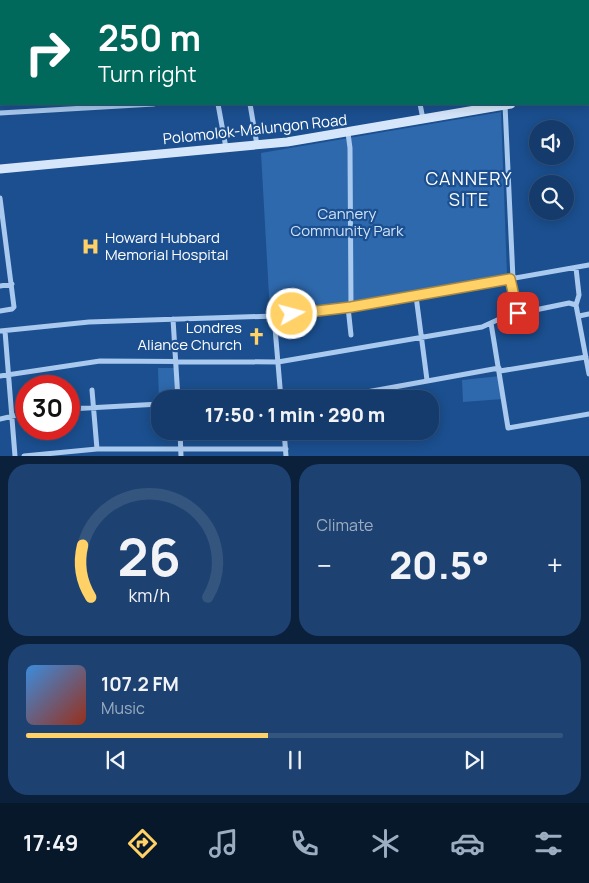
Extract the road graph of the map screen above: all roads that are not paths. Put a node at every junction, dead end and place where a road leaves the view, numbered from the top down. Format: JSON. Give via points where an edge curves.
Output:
{"nodes":[{"id":1,"x":137,"y":105,"type":"edge"},
{"id":2,"x":218,"y":105,"type":"edge"},
{"id":3,"x":250,"y":105,"type":"edge"},
{"id":4,"x":420,"y":105,"type":"edge"},
{"id":5,"x":504,"y":105,"type":"edge"},
{"id":6,"x":0,"y":113,"type":"edge"},
{"id":7,"x":423,"y":120,"type":"junction"},
{"id":8,"x":348,"y":133,"type":"junction"},
{"id":9,"x":257,"y":145,"type":"junction"},
{"id":10,"x":226,"y":148,"type":"junction"},
{"id":11,"x":0,"y":169,"type":"edge"},
{"id":12,"x":0,"y":198,"type":"edge"},
{"id":13,"x":7,"y":240,"type":"junction"},
{"id":14,"x":0,"y":241,"type":"edge"},
{"id":15,"x":589,"y":266,"type":"edge"},
{"id":16,"x":576,"y":268,"type":"junction"},
{"id":17,"x":511,"y":279,"type":"junction"},
{"id":18,"x":12,"y":284,"type":"junction"},
{"id":19,"x":0,"y":286,"type":"edge"},
{"id":20,"x":416,"y":296,"type":"junction"},
{"id":21,"x":576,"y":305,"type":"junction"},
{"id":22,"x":349,"y":307,"type":"junction"},
{"id":23,"x":0,"y":312,"type":"edge"},
{"id":24,"x":518,"y":313,"type":"junction"},
{"id":25,"x":589,"y":314,"type":"edge"},
{"id":26,"x":274,"y":316,"type":"junction"},
{"id":27,"x":579,"y":316,"type":"junction"},
{"id":28,"x":173,"y":319,"type":"junction"},
{"id":29,"x":491,"y":323,"type":"junction"},
{"id":30,"x":2,"y":331,"type":"edge"},
{"id":31,"x":351,"y":335,"type":"dead end"},
{"id":32,"x":422,"y":338,"type":"junction"},
{"id":33,"x":589,"y":341,"type":"edge"},
{"id":34,"x":583,"y":342,"type":"junction"},
{"id":35,"x":586,"y":357,"type":"junction"},
{"id":36,"x":278,"y":362,"type":"junction"},
{"id":37,"x":175,"y":363,"type":"junction"},
{"id":38,"x":499,"y":369,"type":"junction"},
{"id":39,"x":589,"y":374,"type":"edge"},
{"id":40,"x":8,"y":375,"type":"junction"},
{"id":41,"x":0,"y":376,"type":"edge"},
{"id":42,"x":427,"y":380,"type":"junction"},
{"id":43,"x":92,"y":390,"type":"dead end"},
{"id":44,"x":177,"y":390,"type":"edge"},
{"id":45,"x":281,"y":390,"type":"edge"},
{"id":46,"x":375,"y":390,"type":"edge"},
{"id":47,"x":151,"y":404,"type":"edge"},
{"id":48,"x":94,"y":407,"type":"junction"},
{"id":49,"x":80,"y":408,"type":"edge"},
{"id":50,"x":589,"y":414,"type":"edge"},
{"id":51,"x":15,"y":415,"type":"edge"},
{"id":52,"x":12,"y":416,"type":"junction"},
{"id":53,"x":0,"y":419,"type":"edge"},
{"id":54,"x":180,"y":440,"type":"edge"},
{"id":55,"x":97,"y":449,"type":"junction"},
{"id":56,"x":180,"y":449,"type":"junction"},
{"id":57,"x":286,"y":452,"type":"edge"},
{"id":58,"x":15,"y":456,"type":"edge"},
{"id":59,"x":24,"y":456,"type":"edge"},
{"id":60,"x":181,"y":456,"type":"edge"}],
"edges":[{"from":1,"to":6,"type":"street"},
{"from":2,"to":10,"type":"street"},
{"from":3,"to":9,"type":"street"},
{"from":4,"to":7,"type":"street"},
{"from":5,"to":7,"type":"main road","name":"Polomolok-Malungon Road"},
{"from":5,"to":17,"type":"street"},
{"from":7,"to":8,"type":"main road","name":"Polomolok-Malungon Road"},
{"from":8,"to":9,"type":"main road","name":"Polomolok-Malungon Road"},
{"from":8,"to":22,"type":"street"},
{"from":9,"to":10,"type":"main road","name":"Polomolok-Malungon Road"},
{"from":10,"to":11,"type":"main road","name":"Polomolok-Malungon Road"},
{"from":12,"to":13,"type":"street"},
{"from":13,"to":14,"type":"street"},
{"from":13,"to":18,"type":"street"},
{"from":15,"to":16,"type":"street"},
{"from":16,"to":17,"type":"street"},
{"from":16,"to":21,"type":"street","via":[[579,295]]},
{"from":17,"to":20,"type":"street"},
{"from":17,"to":24,"type":"street"},
{"from":18,"to":19,"type":"street"},
{"from":18,"to":23,"type":"street","via":[[14,308]]},
{"from":20,"to":22,"type":"street"},
{"from":20,"to":32,"type":"street"},
{"from":21,"to":24,"type":"street"},
{"from":21,"to":27,"type":"street"},
{"from":22,"to":26,"type":"street"},
{"from":22,"to":31,"type":"street"},
{"from":24,"to":29,"type":"street"},
{"from":25,"to":27,"type":"street"},
{"from":26,"to":28,"type":"street"},
{"from":26,"to":36,"type":"street"},
{"from":27,"to":34,"type":"street"},
{"from":28,"to":30,"type":"street","via":[[89,322]]},
{"from":28,"to":37,"type":"street"},
{"from":29,"to":32,"type":"street"},
{"from":29,"to":38,"type":"street"},
{"from":30,"to":40,"type":"street"},
{"from":32,"to":36,"type":"street"},
{"from":32,"to":42,"type":"street"},
{"from":33,"to":34,"type":"street"},
{"from":34,"to":35,"type":"street"},
{"from":35,"to":38,"type":"street"},
{"from":35,"to":39,"type":"street"},
{"from":36,"to":37,"type":"street"},
{"from":36,"to":45,"type":"street"},
{"from":37,"to":40,"type":"street","via":[[100,361]]},
{"from":37,"to":44,"type":"street"},
{"from":38,"to":42,"type":"street"},
{"from":38,"to":50,"type":"street","via":[[508,428]]},
{"from":40,"to":41,"type":"street"},
{"from":40,"to":52,"type":"street"},
{"from":42,"to":46,"type":"street"},
{"from":43,"to":48,"type":"street"},
{"from":47,"to":48,"type":"street"},
{"from":48,"to":49,"type":"street"},
{"from":48,"to":55,"type":"street"},
{"from":51,"to":52,"type":"street"},
{"from":52,"to":53,"type":"street"},
{"from":52,"to":58,"type":"street"},
{"from":54,"to":56,"type":"street"},
{"from":55,"to":56,"type":"street"},
{"from":55,"to":59,"type":"street"},
{"from":56,"to":57,"type":"street"},
{"from":56,"to":60,"type":"street"}]}
